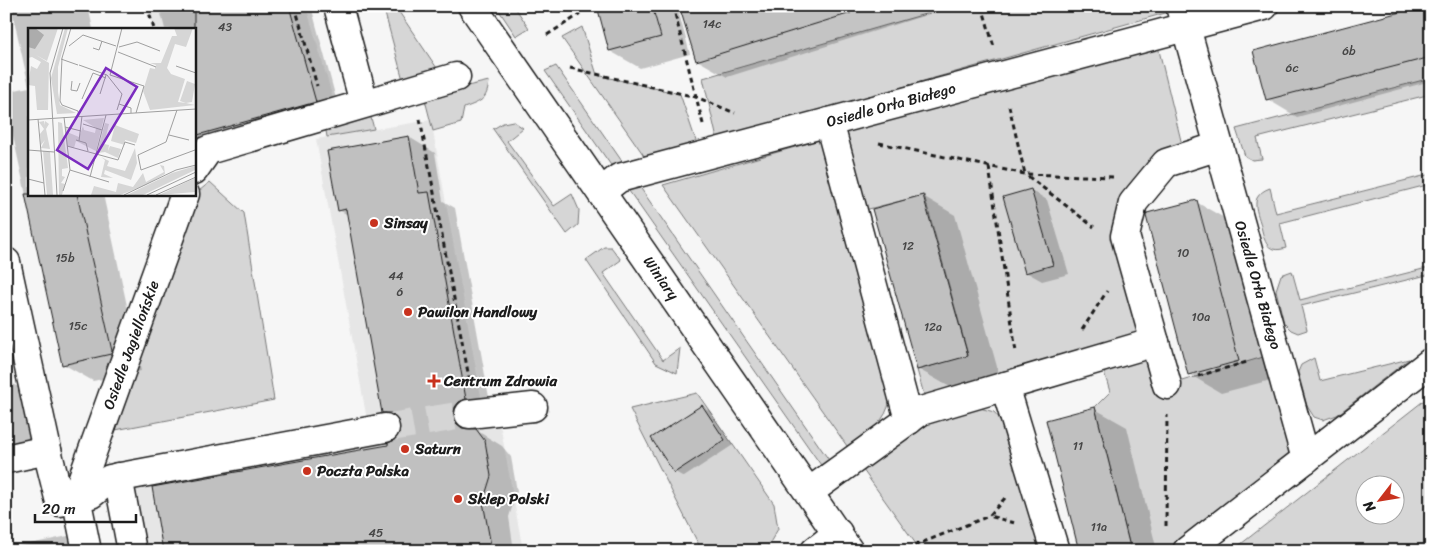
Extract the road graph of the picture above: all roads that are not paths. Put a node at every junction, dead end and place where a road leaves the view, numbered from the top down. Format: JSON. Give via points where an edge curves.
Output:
{"nodes":[{"id":1,"x":338,"y":6,"type":"edge"},
{"id":2,"x":472,"y":6,"type":"edge"},
{"id":3,"x":1264,"y":6,"type":"edge"},
{"id":4,"x":1183,"y":16,"type":"edge"},
{"id":5,"x":456,"y":77,"type":"dead end"},
{"id":6,"x":364,"y":103,"type":"junction"},
{"id":7,"x":829,"y":122,"type":"junction"},
{"id":8,"x":1220,"y":146,"type":"junction"},
{"id":9,"x":195,"y":169,"type":"edge"},
{"id":10,"x":601,"y":192,"type":"junction"},
{"id":11,"x":185,"y":195,"type":"edge"},
{"id":12,"x":6,"y":262,"type":"edge"},
{"id":13,"x":1155,"y":342,"type":"junction"},
{"id":14,"x":1431,"y":362,"type":"edge"},
{"id":15,"x":1013,"y":384,"type":"junction"},
{"id":16,"x":1167,"y":385,"type":"road end"},
{"id":17,"x":533,"y":407,"type":"dead end"},
{"id":18,"x":472,"y":414,"type":"tunnel mouth"},
{"id":19,"x":909,"y":420,"type":"junction"},
{"id":20,"x":385,"y":428,"type":"tunnel mouth"},
{"id":21,"x":46,"y":450,"type":"junction"},
{"id":22,"x":1306,"y":458,"type":"junction"},
{"id":23,"x":6,"y":459,"type":"edge"},
{"id":24,"x":118,"y":477,"type":"junction"},
{"id":25,"x":809,"y":492,"type":"junction"},
{"id":26,"x":68,"y":500,"type":"junction"},
{"id":27,"x":844,"y":542,"type":"edge"},
{"id":28,"x":87,"y":551,"type":"edge"},
{"id":29,"x":132,"y":551,"type":"edge"},
{"id":30,"x":816,"y":551,"type":"edge"},
{"id":31,"x":1055,"y":551,"type":"edge"},
{"id":32,"x":1187,"y":551,"type":"edge"}],
"edges":[{"from":1,"to":6,"type":"street"},
{"from":2,"to":10,"type":"street","name":"Winiary"},
{"from":3,"to":4,"type":"street","name":"Osiedle Orła Białego"},
{"from":4,"to":7,"type":"street","name":"Osiedle Orła Białego","via":[[1002,75]]},
{"from":4,"to":8,"type":"street","name":"Osiedle Orła Białego"},
{"from":5,"to":6,"type":"street"},
{"from":6,"to":9,"type":"street","via":[[208,150]]},
{"from":7,"to":10,"type":"street","name":"Osiedle Orła Białego","via":[[619,178]]},
{"from":7,"to":19,"type":"street"},
{"from":8,"to":13,"type":"street","via":[[1166,163],[1133,203],[1125,236]]},
{"from":8,"to":22,"type":"street","name":"Osiedle Orła Białego"},
{"from":10,"to":25,"type":"street","name":"Winiary"},
{"from":11,"to":26,"type":"street","name":"Osiedle Jagiellońskie"},
{"from":12,"to":21,"type":"street"},
{"from":13,"to":15,"type":"street"},
{"from":13,"to":16,"type":"street"},
{"from":14,"to":22,"type":"street"},
{"from":15,"to":19,"type":"street","via":[[920,412]]},
{"from":15,"to":31,"type":"street"},
{"from":17,"to":18,"type":"street"},
{"from":19,"to":25,"type":"street"},
{"from":20,"to":24,"type":"street"},
{"from":21,"to":23,"type":"street"},
{"from":21,"to":26,"type":"street"},
{"from":22,"to":32,"type":"street"},
{"from":24,"to":26,"type":"street","via":[[110,478],[91,494]]},
{"from":24,"to":29,"type":"street"},
{"from":25,"to":27,"type":"street","name":"Winiary"},
{"from":26,"to":28,"type":"street"},
{"from":27,"to":30,"type":"street"}]}
